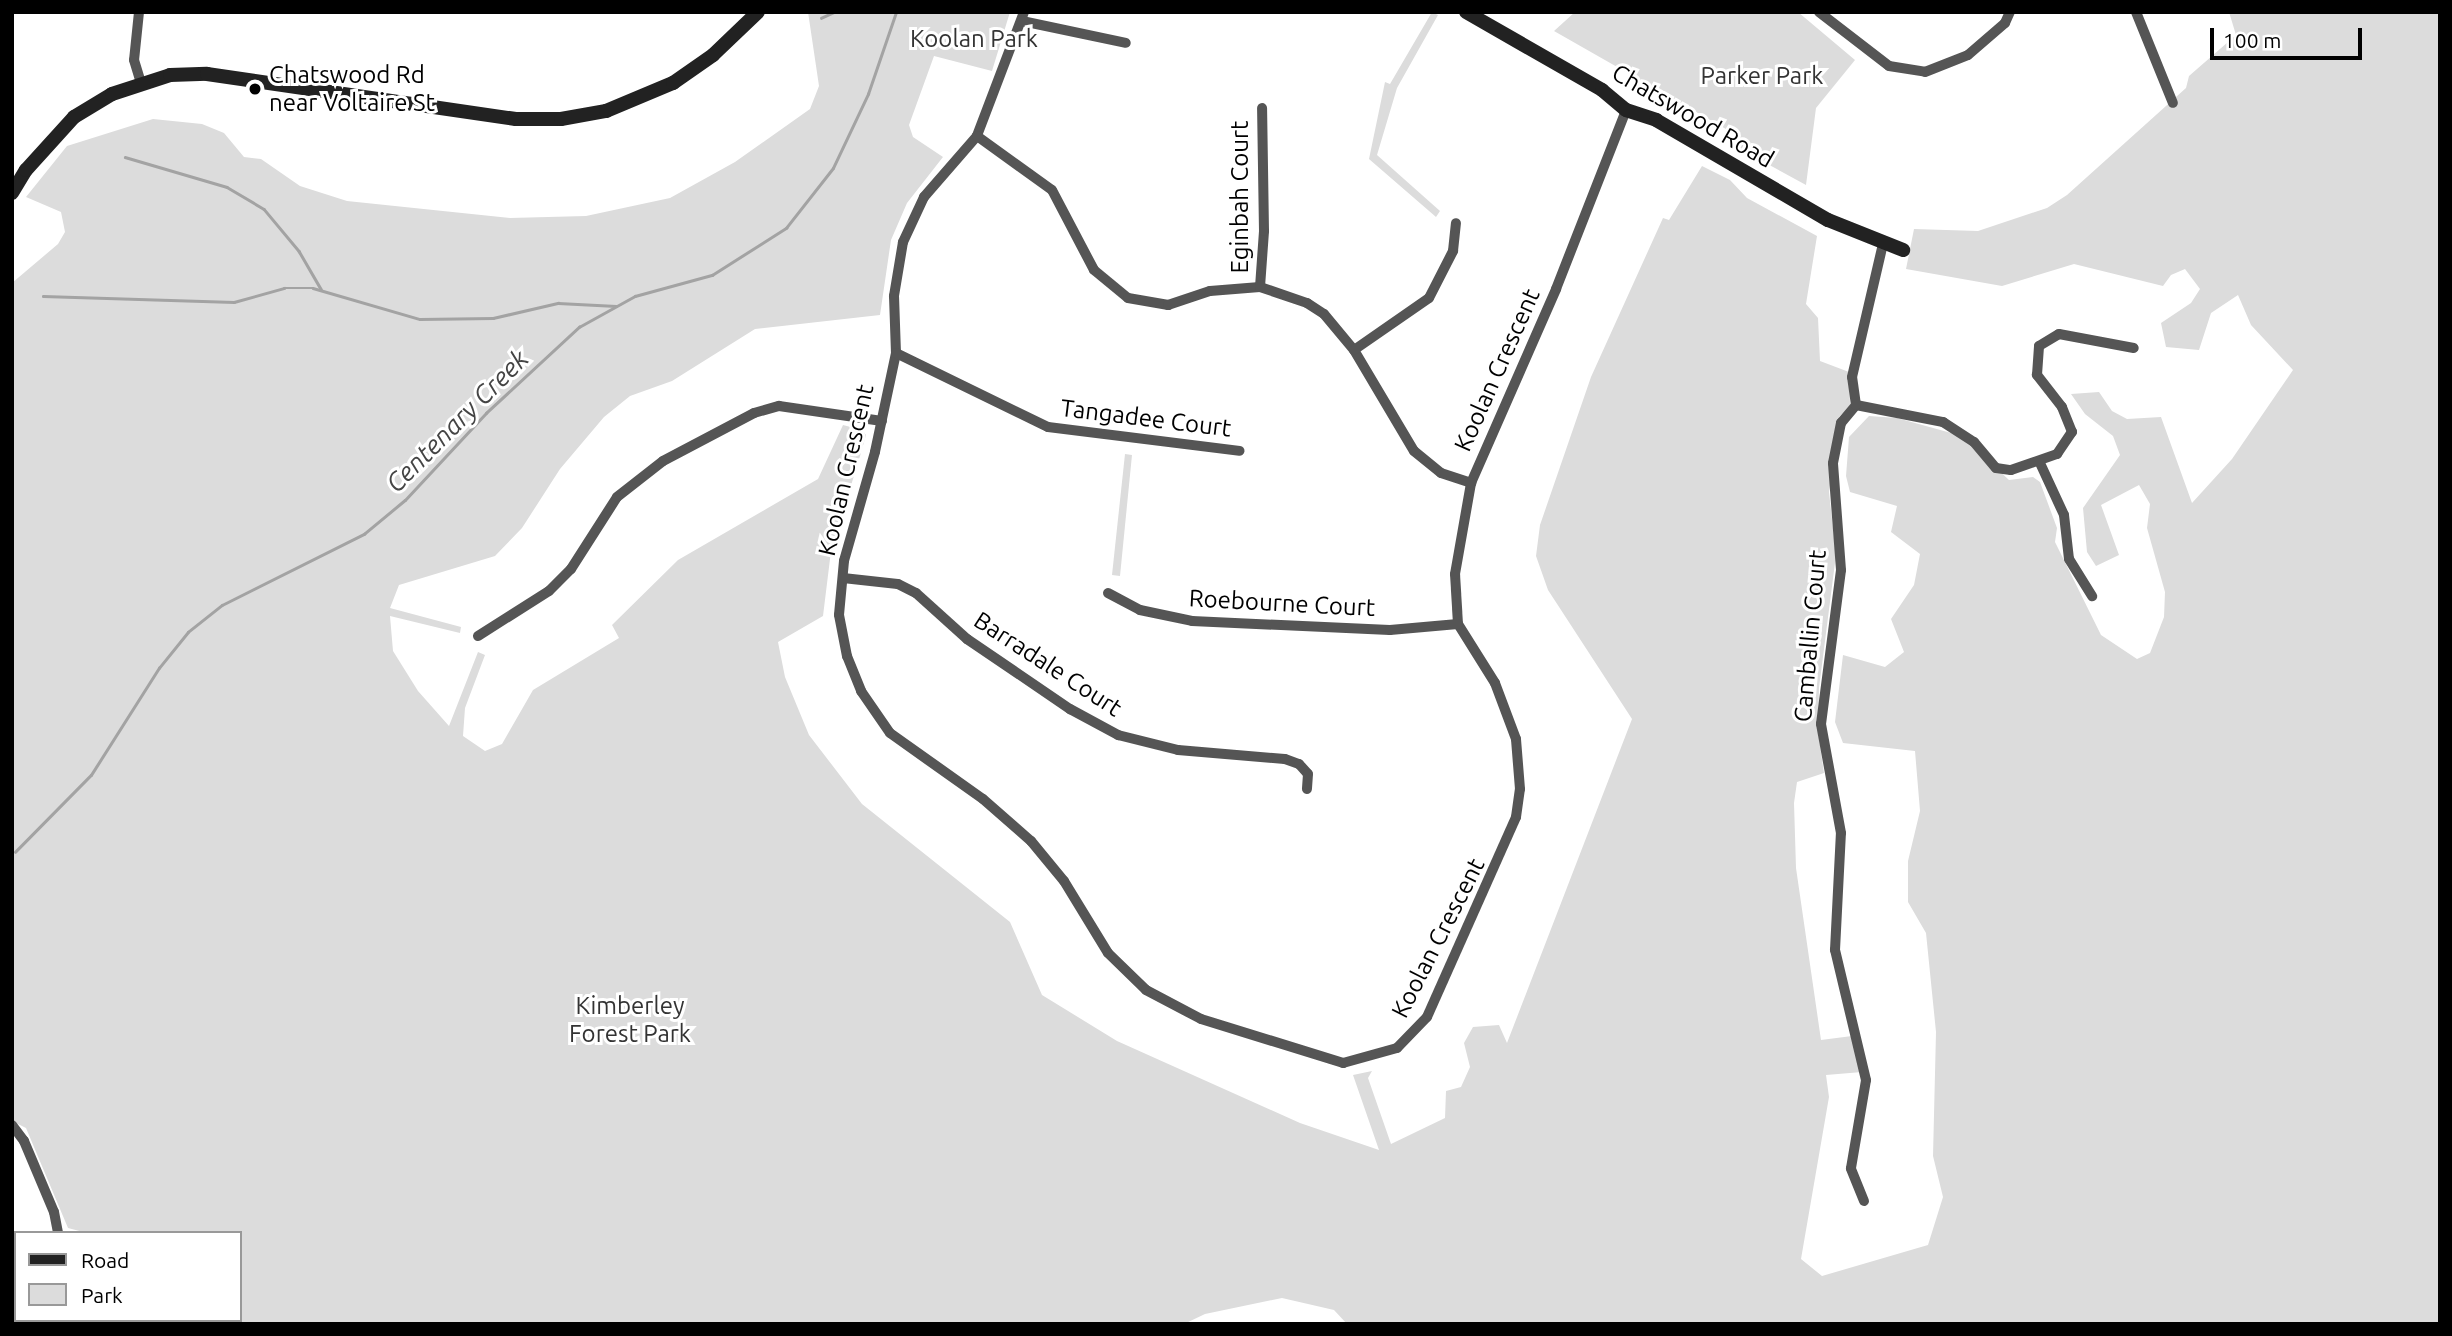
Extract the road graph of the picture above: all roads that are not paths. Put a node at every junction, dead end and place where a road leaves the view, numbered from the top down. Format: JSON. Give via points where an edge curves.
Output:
{"nodes":[{"id":1,"x":139,"y":12,"type":"edge"},
{"id":2,"x":758,"y":12,"type":"edge"},
{"id":3,"x":1466,"y":12,"type":"edge"},
{"id":4,"x":1819,"y":12,"type":"edge"},
{"id":5,"x":2010,"y":12,"type":"edge"},
{"id":6,"x":2136,"y":12,"type":"edge"},
{"id":7,"x":1023,"y":17,"type":"edge"},
{"id":8,"x":1126,"y":43,"type":"dead end"},
{"id":9,"x":141,"y":83,"type":"junction"},
{"id":10,"x":2173,"y":103,"type":"dead end"},
{"id":11,"x":1262,"y":108,"type":"dead end"},
{"id":12,"x":1626,"y":110,"type":"junction"},
{"id":13,"x":977,"y":136,"type":"junction"},
{"id":14,"x":26,"y":170,"type":"junction"},
{"id":15,"x":12,"y":179,"type":"edge"},
{"id":16,"x":12,"y":193,"type":"edge"},
{"id":17,"x":1456,"y":223,"type":"dead end"},
{"id":18,"x":1883,"y":244,"type":"junction"},
{"id":19,"x":1903,"y":250,"type":"dead end"},
{"id":20,"x":1260,"y":287,"type":"junction"},
{"id":21,"x":2134,"y":348,"type":"dead end"},
{"id":22,"x":1354,"y":350,"type":"junction"},
{"id":23,"x":896,"y":352,"type":"junction"},
{"id":24,"x":1856,"y":405,"type":"junction"},
{"id":25,"x":882,"y":421,"type":"junction"},
{"id":26,"x":1240,"y":451,"type":"dead end"},
{"id":27,"x":2040,"y":463,"type":"junction"},
{"id":28,"x":1471,"y":483,"type":"junction"},
{"id":29,"x":843,"y":578,"type":"junction"},
{"id":30,"x":1108,"y":593,"type":"dead end"},
{"id":31,"x":2092,"y":596,"type":"dead end"},
{"id":32,"x":1458,"y":624,"type":"junction"},
{"id":33,"x":478,"y":636,"type":"dead end"},
{"id":34,"x":1307,"y":789,"type":"dead end"},
{"id":35,"x":12,"y":1125,"type":"edge"},
{"id":36,"x":1864,"y":1201,"type":"dead end"},
{"id":37,"x":58,"y":1231,"type":"edge"}],
"edges":[{"from":1,"to":9,"type":"street","via":[[134,60]]},
{"from":2,"to":9,"type":"street","via":[[713,55],[673,83],[606,111],[561,119],[516,119],[207,74],[170,75]]},
{"from":3,"to":12,"type":"street","name":"Chatswood Road","via":[[1602,90]]},
{"from":4,"to":5,"type":"street","via":[[1889,66],[1925,72],[1968,55],[2005,23]]},
{"from":6,"to":10,"type":"street"},
{"from":7,"to":8,"type":"street"},
{"from":7,"to":13,"type":"street","name":"Koolan Crescent"},
{"from":9,"to":14,"type":"street","via":[[112,93],[74,117]]},
{"from":11,"to":20,"type":"street","name":"Eginbah Court"},
{"from":12,"to":18,"type":"street","name":"Chatswood Road","via":[[1656,120],[1828,220]]},
{"from":12,"to":28,"type":"street","name":"Koolan Crescent","via":[[1556,289]]},
{"from":13,"to":20,"type":"street","via":[[1052,190],[1094,270],[1115,292],[1149,305],[1210,291]]},
{"from":13,"to":23,"type":"street","name":"Koolan Crescent","via":[[924,197],[903,242],[894,296]]},
{"from":14,"to":15,"type":"street"},
{"from":14,"to":16,"type":"street"},
{"from":17,"to":22,"type":"street","via":[[1453,251],[1429,298]]},
{"from":18,"to":19,"type":"street","name":"Chatswood Road"},
{"from":18,"to":24,"type":"street","via":[[1852,377]]},
{"from":20,"to":22,"type":"street","via":[[1307,303],[1334,324]]},
{"from":21,"to":27,"type":"street","via":[[2059,334],[2039,346],[2037,375],[2062,407],[2072,432],[2057,454]]},
{"from":22,"to":28,"type":"street","via":[[1414,451],[1441,473]]},
{"from":23,"to":25,"type":"street","name":"Koolan Crescent"},
{"from":23,"to":26,"type":"street","name":"Tangadee Court","via":[[1048,427]]},
{"from":24,"to":27,"type":"street","via":[[1943,422],[1974,442],[1996,468],[2011,470]]},
{"from":24,"to":36,"type":"street","name":"Camballin Court","via":[[1841,423],[1833,463],[1841,570],[1821,724],[1841,833],[1835,950],[1866,1080],[1851,1168]]},
{"from":25,"to":29,"type":"street","name":"Koolan Crescent","via":[[847,542]]},
{"from":25,"to":33,"type":"street","via":[[779,406],[754,413],[663,461],[617,497],[564,576]]},
{"from":27,"to":31,"type":"street","via":[[2064,515],[2069,559]]},
{"from":28,"to":32,"type":"street","name":"Koolan Crescent","via":[[1455,575]]},
{"from":29,"to":32,"type":"street","name":"Koolan Crescent","via":[[839,615],[847,656],[861,691],[890,733],[983,799],[1031,841],[1064,881],[1108,953],[1131,977],[1163,1001],[1201,1019],[1343,1063],[1397,1048],[1427,1017],[1516,817],[1519,764],[1509,715]]},
{"from":29,"to":34,"type":"street","name":"Barradale Court","via":[[898,584],[916,593],[967,639],[1070,709],[1118,735],[1178,750],[1285,759],[1308,774]]},
{"from":30,"to":32,"type":"street","name":"Roebourne Court","via":[[1140,610],[1192,621],[1390,630]]},
{"from":35,"to":37,"type":"street","via":[[34,1164]]}]}
